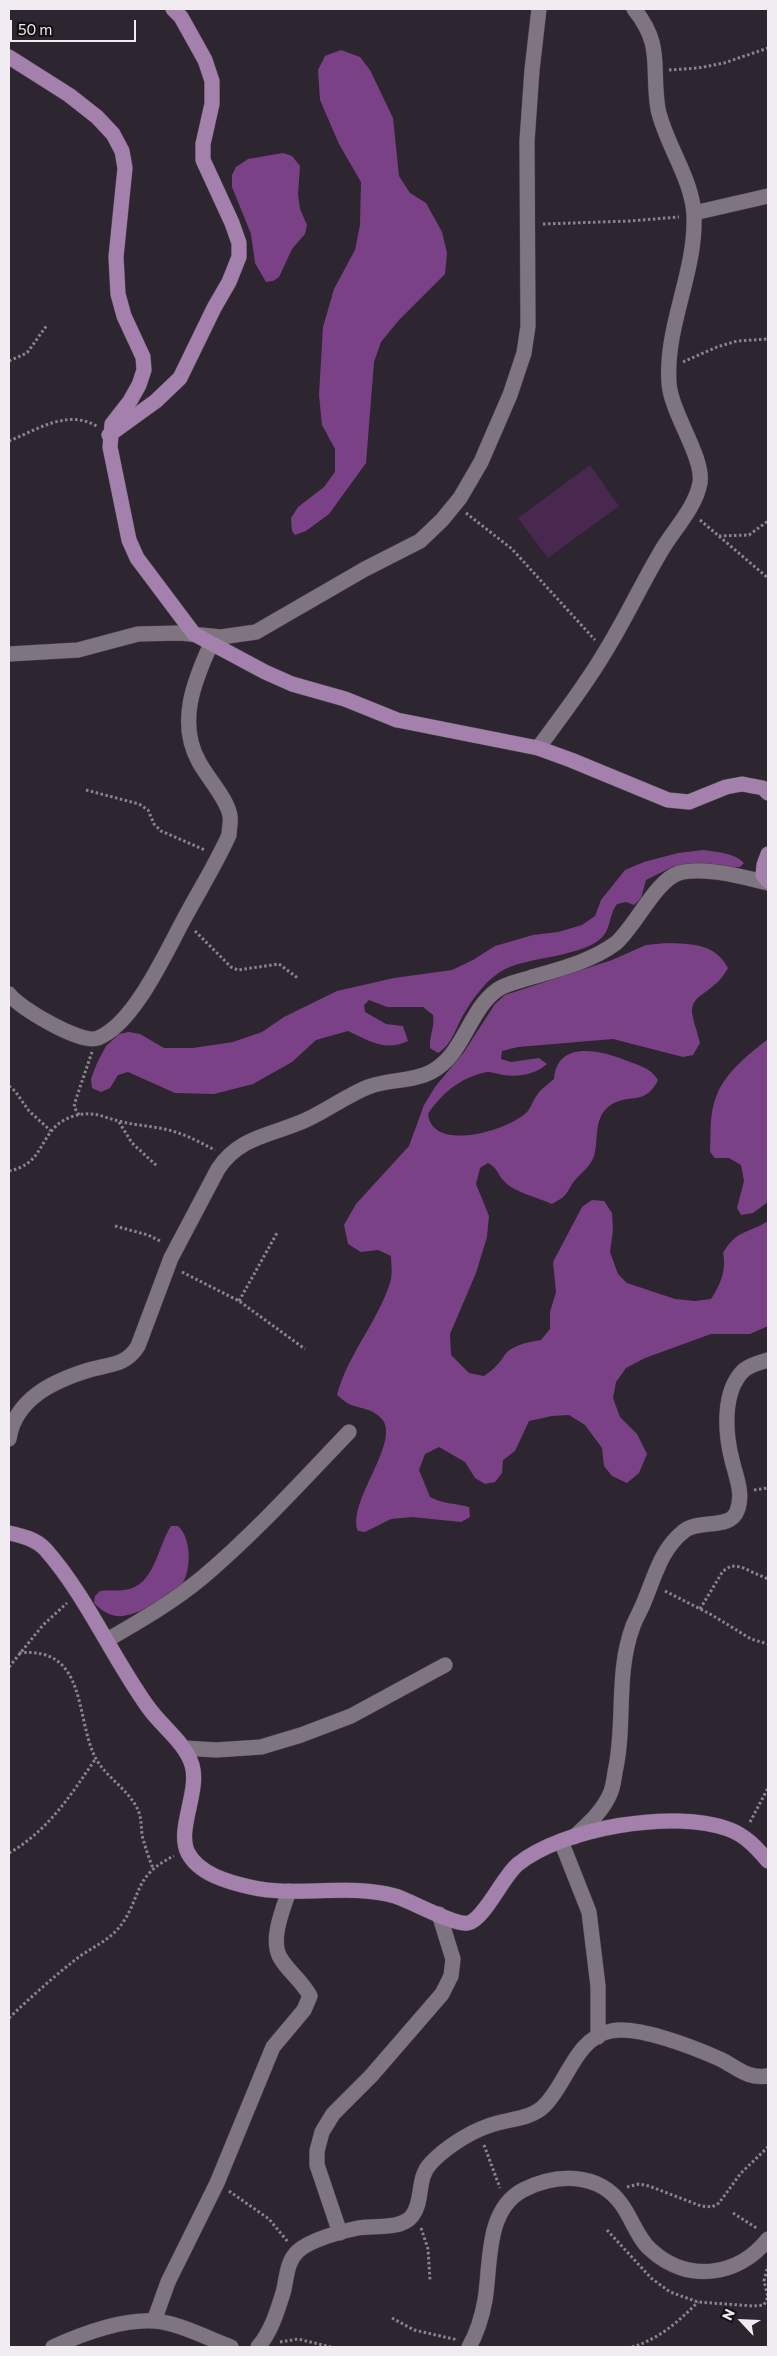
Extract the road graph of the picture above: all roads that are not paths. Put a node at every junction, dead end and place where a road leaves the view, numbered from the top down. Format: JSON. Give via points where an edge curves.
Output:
{"nodes":[{"id":1,"x":173,"y":9,"type":"edge"},
{"id":2,"x":539,"y":9,"type":"edge"},
{"id":3,"x":634,"y":9,"type":"edge"},
{"id":4,"x":9,"y":57,"type":"edge"},
{"id":5,"x":768,"y":196,"type":"edge"},
{"id":6,"x":694,"y":213,"type":"junction"},
{"id":7,"x":110,"y":434,"type":"junction"},
{"id":8,"x":194,"y":634,"type":"junction"},
{"id":9,"x":211,"y":644,"type":"junction"},
{"id":10,"x":9,"y":654,"type":"edge"},
{"id":11,"x":538,"y":748,"type":"junction"},
{"id":12,"x":768,"y":793,"type":"edge"},
{"id":13,"x":768,"y":854,"type":"edge"},
{"id":14,"x":768,"y":882,"type":"edge"},
{"id":15,"x":9,"y":994,"type":"edge"},
{"id":16,"x":768,"y":1360,"type":"edge"},
{"id":17,"x":349,"y":1432,"type":"dead end"},
{"id":18,"x":9,"y":1440,"type":"edge"},
{"id":19,"x":9,"y":1532,"type":"edge"},
{"id":20,"x":107,"y":1640,"type":"junction"},
{"id":21,"x":445,"y":1665,"type":"dead end"},
{"id":22,"x":184,"y":1748,"type":"junction"},
{"id":23,"x":567,"y":1839,"type":"junction"},
{"id":24,"x":768,"y":1861,"type":"edge"},
{"id":25,"x":289,"y":1891,"type":"junction"},
{"id":26,"x":439,"y":1914,"type":"junction"},
{"id":27,"x":598,"y":2037,"type":"junction"},
{"id":28,"x":768,"y":2076,"type":"edge"},
{"id":29,"x":340,"y":2233,"type":"junction"},
{"id":30,"x":765,"y":2235,"type":"edge"},
{"id":31,"x":154,"y":2321,"type":"junction"},
{"id":32,"x":471,"y":2344,"type":"edge"},
{"id":33,"x":265,"y":2346,"type":"edge"},
{"id":34,"x":53,"y":2347,"type":"edge"},
{"id":35,"x":231,"y":2347,"type":"edge"}],
"edges":[{"from":1,"to":7,"type":"main road","via":[[198,46],[212,81],[212,104],[203,144],[203,160],[232,224],[239,243],[239,257],[230,282],[180,378],[156,401]]},
{"from":2,"to":8,"type":"street","via":[[527,141],[528,326],[524,354],[510,395],[481,462],[455,504],[420,541],[256,632],[221,637]]},
{"from":3,"to":6,"type":"street","via":[[653,40],[658,110]]},
{"from":4,"to":7,"type":"main road","via":[[97,117],[113,134],[122,151],[125,168],[116,257],[118,294],[144,370],[130,401],[112,424]]},
{"from":5,"to":6,"type":"street"},
{"from":6,"to":11,"type":"street","via":[[692,249],[669,366],[669,386],[698,467],[700,481],[696,496],[661,551],[606,651]]},
{"from":7,"to":8,"type":"main road","via":[[129,540],[136,558]]},
{"from":8,"to":9,"type":"main road"},
{"from":8,"to":10,"type":"street","via":[[138,634],[78,650]]},
{"from":9,"to":11,"type":"main road","via":[[292,684],[345,699],[397,720]]},
{"from":9,"to":15,"type":"street","via":[[191,691],[190,736],[198,760],[230,814],[229,836],[182,922],[134,1005],[96,1040],[81,1037],[41,1018],[14,1002]]},
{"from":11,"to":12,"type":"main road","via":[[668,800],[689,802],[742,784],[763,788]]},
{"from":13,"to":14,"type":"main road","via":[[763,875]]},
{"from":14,"to":18,"type":"street","via":[[734,874],[677,874],[644,906],[630,930],[614,944],[576,964],[497,989],[482,1005],[452,1054],[431,1072],[369,1086],[307,1120],[237,1147],[226,1156],[176,1249],[132,1357],[40,1390],[15,1419]]},
{"from":16,"to":23,"type":"street","via":[[745,1369],[734,1384],[728,1402],[731,1458],[741,1502],[736,1514],[721,1524],[690,1526],[671,1542],[633,1627],[625,1655],[618,1762],[611,1793],[597,1816]]},
{"from":17,"to":20,"type":"street","via":[[202,1578],[158,1610]]},
{"from":19,"to":20,"type":"main road","via":[[38,1542],[60,1568]]},
{"from":20,"to":22,"type":"main road","via":[[148,1708]]},
{"from":21,"to":22,"type":"street","via":[[351,1716],[301,1735],[261,1747]]},
{"from":22,"to":25,"type":"main road","via":[[193,1767],[185,1836],[187,1851],[196,1864],[228,1881],[278,1892]]},
{"from":23,"to":24,"type":"main road","via":[[606,1829],[675,1820],[703,1822],[743,1836]]},
{"from":23,"to":26,"type":"main road","via":[[549,1844],[516,1866],[475,1920],[467,1924]]},
{"from":23,"to":27,"type":"street","via":[[589,1912],[598,1986]]},
{"from":25,"to":26,"type":"main road","via":[[326,1889],[394,1896]]},
{"from":25,"to":31,"type":"street","via":[[278,1930],[278,1952],[310,1996],[304,2010],[273,2047],[217,2183],[168,2282]]},
{"from":26,"to":29,"type":"street","via":[[453,1959],[451,1976],[442,1994],[371,2076],[333,2114],[322,2132],[317,2165]]},
{"from":27,"to":28,"type":"street","via":[[611,2031],[654,2036],[721,2060],[749,2076]]},
{"from":27,"to":29,"type":"street","via":[[573,2062],[544,2107],[479,2130],[430,2163],[420,2181],[412,2215],[406,2221]]},
{"from":29,"to":33,"type":"street","via":[[298,2250],[291,2259]]},
{"from":30,"to":32,"type":"street","via":[[755,2253],[728,2269],[714,2273],[678,2267],[650,2250],[614,2195],[586,2179],[566,2177],[522,2190],[501,2212],[491,2245],[485,2301]]},
{"from":31,"to":34,"type":"street","via":[[122,2324]]},
{"from":31,"to":35,"type":"street"}]}
